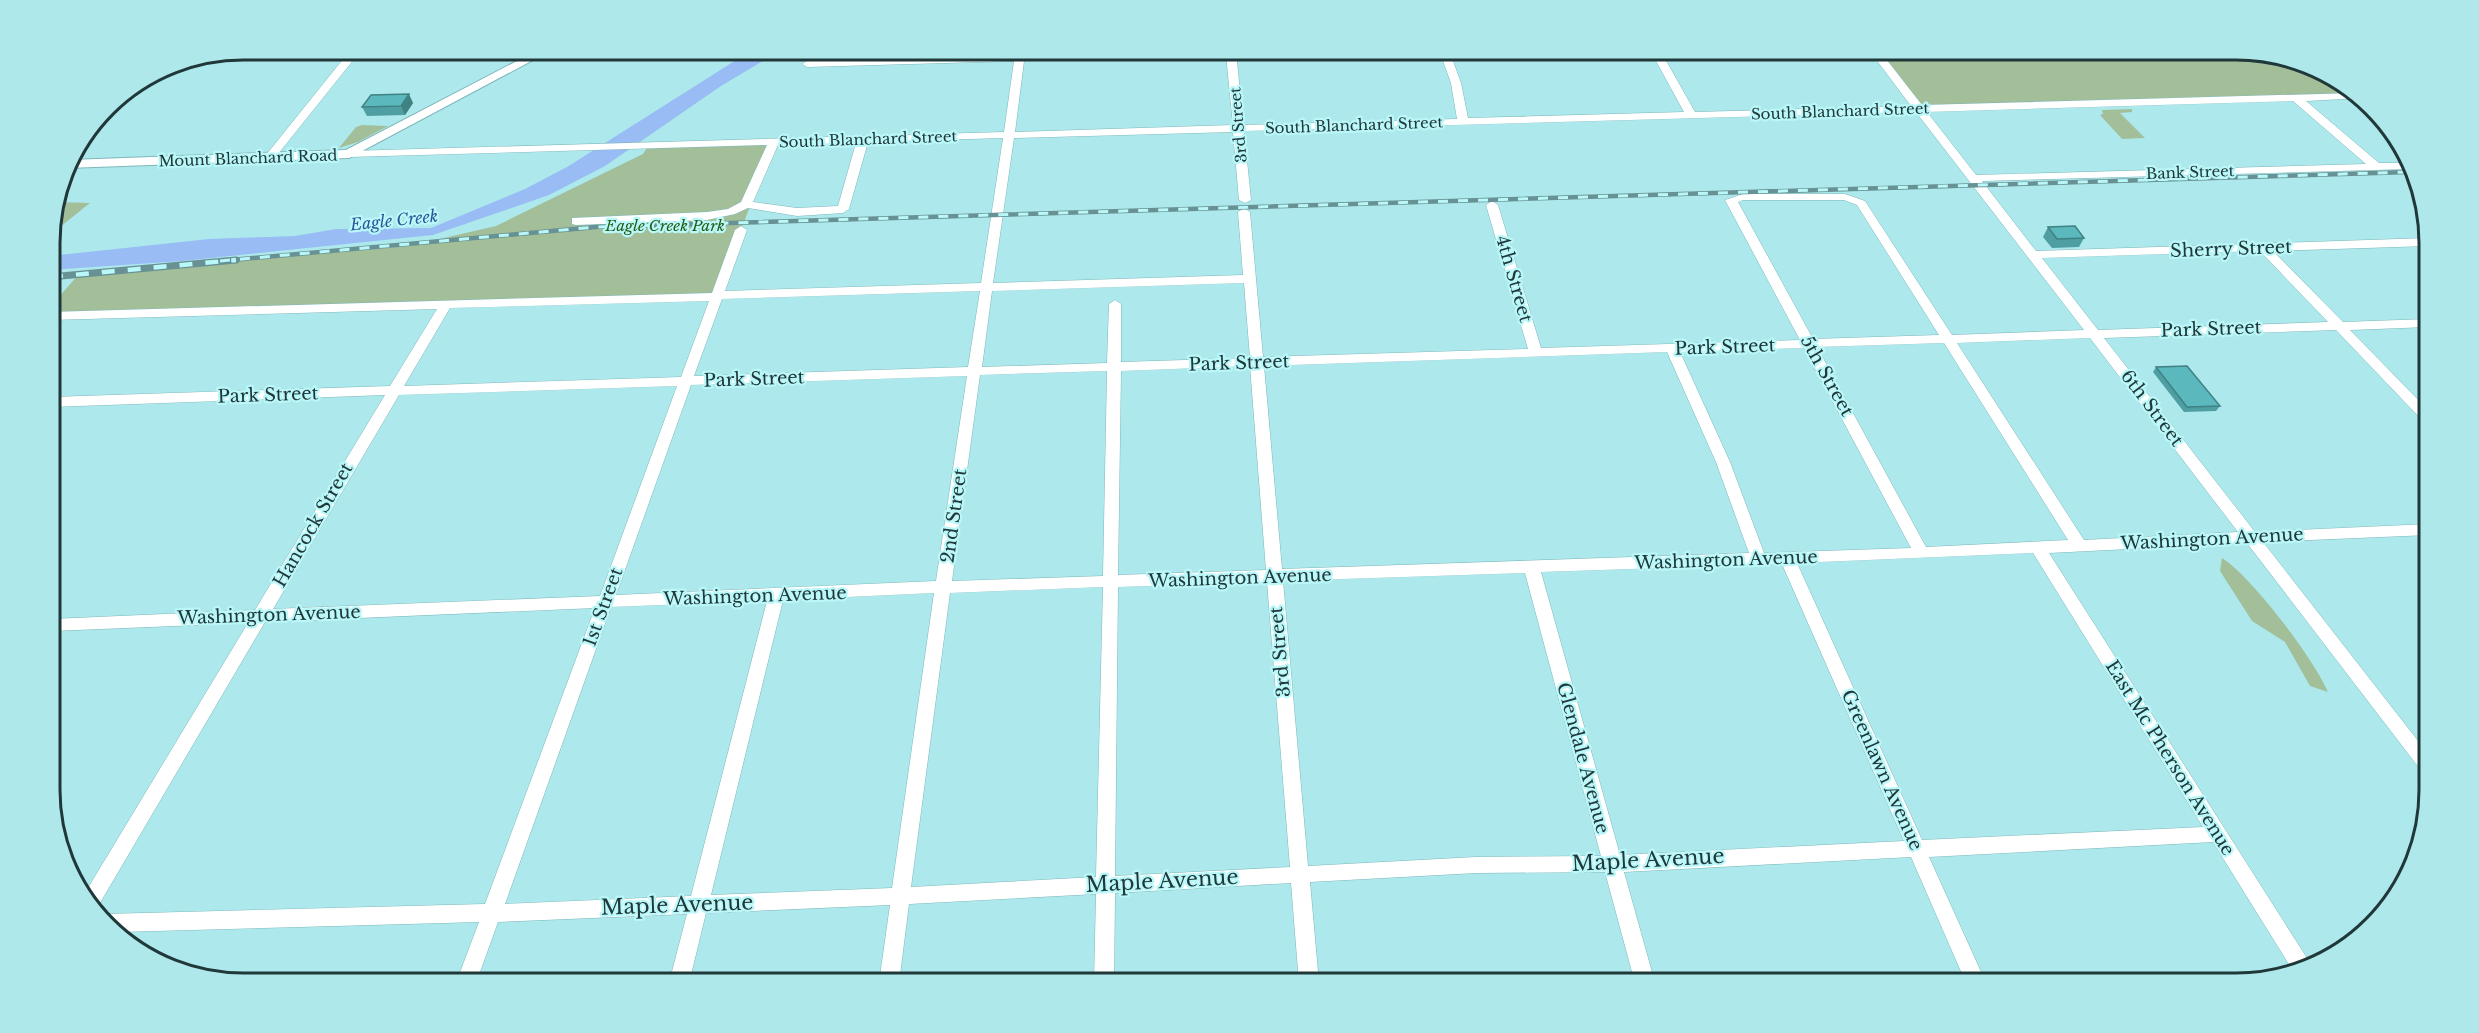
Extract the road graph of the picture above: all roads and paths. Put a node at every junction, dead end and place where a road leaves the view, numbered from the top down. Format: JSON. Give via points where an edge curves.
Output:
{"nodes":[{"id":1,"x":348,"y":60,"type":"edge"},
{"id":2,"x":527,"y":60,"type":"edge"},
{"id":3,"x":893,"y":60,"type":"edge"},
{"id":4,"x":1020,"y":60,"type":"edge"},
{"id":5,"x":1232,"y":60,"type":"edge"},
{"id":6,"x":1448,"y":60,"type":"edge"},
{"id":7,"x":1661,"y":60,"type":"edge"},
{"id":8,"x":1882,"y":60,"type":"edge"},
{"id":9,"x":807,"y":64,"type":"dead end"},
{"id":10,"x":1902,"y":86,"type":"junction"},
{"id":11,"x":2345,"y":96,"type":"edge"},
{"id":12,"x":2295,"y":98,"type":"junction"},
{"id":13,"x":1961,"y":108,"type":"junction"},
{"id":14,"x":1921,"y":109,"type":"junction"},
{"id":15,"x":1691,"y":115,"type":"junction"},
{"id":16,"x":1463,"y":122,"type":"junction"},
{"id":17,"x":1237,"y":128,"type":"junction"},
{"id":18,"x":1009,"y":135,"type":"junction"},
{"id":19,"x":863,"y":139,"type":"junction"},
{"id":20,"x":774,"y":142,"type":"junction"},
{"id":21,"x":349,"y":154,"type":"junction"},
{"id":22,"x":270,"y":157,"type":"junction"},
{"id":23,"x":78,"y":164,"type":"edge"},
{"id":24,"x":2376,"y":166,"type":"junction"},
{"id":25,"x":2402,"y":166,"type":"edge"},
{"id":26,"x":1975,"y":178,"type":"junction"},
{"id":27,"x":746,"y":204,"type":"junction"},
{"id":28,"x":1492,"y":205,"type":"dead end"},
{"id":29,"x":576,"y":221,"type":"dead end"},
{"id":30,"x":741,"y":230,"type":"dead end"},
{"id":31,"x":2419,"y":242,"type":"edge"},
{"id":32,"x":2264,"y":248,"type":"junction"},
{"id":33,"x":2035,"y":255,"type":"junction"},
{"id":34,"x":1249,"y":279,"type":"junction"},
{"id":35,"x":987,"y":287,"type":"junction"},
{"id":36,"x":717,"y":296,"type":"junction"},
{"id":37,"x":446,"y":304,"type":"junction"},
{"id":38,"x":1115,"y":304,"type":"dead end"},
{"id":39,"x":60,"y":316,"type":"edge"},
{"id":40,"x":2419,"y":323,"type":"edge"},
{"id":41,"x":2337,"y":326,"type":"junction"},
{"id":42,"x":2095,"y":333,"type":"junction"},
{"id":43,"x":1945,"y":338,"type":"junction"},
{"id":44,"x":1810,"y":344,"type":"junction"},
{"id":45,"x":1672,"y":349,"type":"junction"},
{"id":46,"x":1536,"y":353,"type":"junction"},
{"id":47,"x":1256,"y":362,"type":"junction"},
{"id":48,"x":1115,"y":368,"type":"junction"},
{"id":49,"x":975,"y":372,"type":"junction"},
{"id":50,"x":685,"y":381,"type":"junction"},
{"id":51,"x":392,"y":391,"type":"junction"},
{"id":52,"x":60,"y":402,"type":"edge"},
{"id":53,"x":2419,"y":409,"type":"edge"},
{"id":54,"x":2419,"y":529,"type":"edge"},
{"id":55,"x":2250,"y":536,"type":"junction"},
{"id":56,"x":2079,"y":545,"type":"junction"},
{"id":57,"x":2037,"y":547,"type":"junction"},
{"id":58,"x":1922,"y":553,"type":"junction"},
{"id":59,"x":1787,"y":557,"type":"junction"},
{"id":60,"x":1758,"y":558,"type":"junction"},
{"id":61,"x":1532,"y":568,"type":"junction"},
{"id":62,"x":1275,"y":576,"type":"junction"},
{"id":63,"x":1111,"y":582,"type":"junction"},
{"id":64,"x":943,"y":587,"type":"junction"},
{"id":65,"x":776,"y":596,"type":"junction"},
{"id":66,"x":604,"y":602,"type":"junction"},
{"id":67,"x":260,"y":616,"type":"junction"},
{"id":68,"x":60,"y":625,"type":"edge"},
{"id":69,"x":2419,"y":755,"type":"edge"},
{"id":70,"x":2218,"y":834,"type":"junction"},
{"id":71,"x":1916,"y":849,"type":"junction"},
{"id":72,"x":1612,"y":864,"type":"junction"},
{"id":73,"x":1299,"y":875,"type":"junction"},
{"id":74,"x":1107,"y":883,"type":"junction"},
{"id":75,"x":94,"y":896,"type":"edge"},
{"id":76,"x":902,"y":896,"type":"junction"},
{"id":77,"x":699,"y":904,"type":"junction"},
{"id":78,"x":491,"y":913,"type":"junction"},
{"id":79,"x":117,"y":923,"type":"edge"},
{"id":80,"x":2299,"y":962,"type":"edge"},
{"id":81,"x":469,"y":973,"type":"edge"},
{"id":82,"x":682,"y":973,"type":"edge"},
{"id":83,"x":890,"y":973,"type":"edge"},
{"id":84,"x":1104,"y":973,"type":"edge"},
{"id":85,"x":1308,"y":973,"type":"edge"},
{"id":86,"x":1642,"y":973,"type":"edge"},
{"id":87,"x":1972,"y":973,"type":"edge"}],
"edges":[{"from":1,"to":22,"type":"street"},
{"from":2,"to":21,"type":"main road","name":"Mount Blanchard Road"},
{"from":3,"to":9,"type":"street"},
{"from":4,"to":18,"type":"street","name":"2nd Street"},
{"from":5,"to":17,"type":"street","name":"3rd Street"},
{"from":6,"to":16,"type":"street"},
{"from":7,"to":15,"type":"street"},
{"from":8,"to":10,"type":"street","name":"6th Street"},
{"from":10,"to":13,"type":"street","via":[[1928,99]]},
{"from":10,"to":14,"type":"street","name":"6th Street"},
{"from":11,"to":12,"type":"street","name":"South Blanchard Street"},
{"from":12,"to":13,"type":"street","name":"South Blanchard Street"},
{"from":12,"to":24,"type":"street"},
{"from":13,"to":14,"type":"street","name":"South Blanchard Street"},
{"from":14,"to":15,"type":"street","name":"South Blanchard Street"},
{"from":14,"to":26,"type":"street","name":"6th Street"},
{"from":15,"to":16,"type":"street","name":"South Blanchard Street"},
{"from":16,"to":17,"type":"street","name":"South Blanchard Street"},
{"from":17,"to":18,"type":"street","name":"South Blanchard Street"},
{"from":17,"to":34,"type":"street","name":"3rd Street"},
{"from":18,"to":19,"type":"street","name":"South Blanchard Street"},
{"from":18,"to":35,"type":"street","name":"2nd Street"},
{"from":19,"to":20,"type":"street","name":"South Blanchard Street"},
{"from":19,"to":27,"type":"street","via":[[843,209],[797,212]]},
{"from":20,"to":21,"type":"street","name":"South Blanchard Street"},
{"from":20,"to":27,"type":"street"},
{"from":21,"to":22,"type":"main road","name":"Mount Blanchard Road"},
{"from":22,"to":23,"type":"main road","name":"Mount Blanchard Road"},
{"from":24,"to":25,"type":"street","name":"Bank Street"},
{"from":24,"to":26,"type":"street","name":"Bank Street"},
{"from":26,"to":33,"type":"street","name":"6th Street"},
{"from":27,"to":29,"type":"street","via":[[731,212],[707,216]]},
{"from":28,"to":46,"type":"street","name":"4th Street"},
{"from":30,"to":36,"type":"street","name":"1st Street"},
{"from":31,"to":32,"type":"street","name":"Sherry Street"},
{"from":32,"to":33,"type":"street","name":"Sherry Street"},
{"from":32,"to":41,"type":"street"},
{"from":33,"to":42,"type":"street","name":"6th Street"},
{"from":34,"to":35,"type":"street"},
{"from":34,"to":47,"type":"street","name":"3rd Street"},
{"from":35,"to":36,"type":"street"},
{"from":35,"to":49,"type":"street","name":"2nd Street"},
{"from":36,"to":37,"type":"street"},
{"from":36,"to":50,"type":"street","name":"1st Street"},
{"from":37,"to":39,"type":"street"},
{"from":37,"to":51,"type":"street","name":"Hancock Street"},
{"from":38,"to":48,"type":"street"},
{"from":40,"to":41,"type":"street","name":"Park Street"},
{"from":41,"to":42,"type":"street","name":"Park Street"},
{"from":41,"to":53,"type":"street"},
{"from":42,"to":43,"type":"street","name":"Park Street"},
{"from":42,"to":55,"type":"street","name":"6th Street"},
{"from":43,"to":44,"type":"street","name":"Park Street"},
{"from":43,"to":44,"type":"street","name":"5th Street","via":[[1862,203],[1845,197],[1731,200]]},
{"from":43,"to":56,"type":"street"},
{"from":44,"to":45,"type":"street","name":"Park Street"},
{"from":44,"to":58,"type":"street","name":"5th Street"},
{"from":45,"to":46,"type":"street","name":"Park Street"},
{"from":45,"to":60,"type":"street","via":[[1723,462]]},
{"from":46,"to":47,"type":"street","name":"Park Street"},
{"from":47,"to":48,"type":"street","name":"Park Street"},
{"from":47,"to":62,"type":"street","name":"3rd Street"},
{"from":48,"to":49,"type":"street","name":"Park Street"},
{"from":48,"to":63,"type":"street"},
{"from":49,"to":50,"type":"street","name":"Park Street"},
{"from":49,"to":64,"type":"street","name":"2nd Street"},
{"from":50,"to":51,"type":"street","name":"Park Street"},
{"from":50,"to":66,"type":"street","name":"1st Street"},
{"from":51,"to":52,"type":"street","name":"Park Street"},
{"from":51,"to":67,"type":"street","name":"Hancock Street"},
{"from":54,"to":55,"type":"street","name":"Washington Avenue"},
{"from":55,"to":56,"type":"street","name":"Washington Avenue"},
{"from":55,"to":69,"type":"street","name":"6th Street"},
{"from":56,"to":57,"type":"street","name":"Washington Avenue"},
{"from":57,"to":58,"type":"street","name":"Washington Avenue"},
{"from":57,"to":70,"type":"street","name":"East Mc Pherson Avenue"},
{"from":58,"to":59,"type":"street","name":"Washington Avenue"},
{"from":59,"to":60,"type":"street","name":"Washington Avenue"},
{"from":59,"to":71,"type":"street","name":"Greenlawn Avenue"},
{"from":60,"to":61,"type":"street","name":"Washington Avenue"},
{"from":61,"to":62,"type":"street","name":"Washington Avenue"},
{"from":61,"to":72,"type":"street","name":"Glendale Avenue"},
{"from":62,"to":63,"type":"street","name":"Washington Avenue"},
{"from":62,"to":73,"type":"street","name":"3rd Street"},
{"from":63,"to":64,"type":"street","name":"Washington Avenue"},
{"from":63,"to":74,"type":"street"},
{"from":64,"to":65,"type":"street","name":"Washington Avenue"},
{"from":64,"to":76,"type":"street","name":"2nd Street"},
{"from":65,"to":66,"type":"street","name":"Washington Avenue"},
{"from":65,"to":77,"type":"street"},
{"from":66,"to":67,"type":"street","name":"Washington Avenue"},
{"from":66,"to":78,"type":"street","name":"1st Street"},
{"from":67,"to":68,"type":"street","name":"Washington Avenue"},
{"from":67,"to":75,"type":"street","name":"Hancock Street"},
{"from":70,"to":71,"type":"street","name":"Maple Avenue"},
{"from":70,"to":80,"type":"street","name":"East Mc Pherson Avenue"},
{"from":71,"to":72,"type":"street","name":"Maple Avenue"},
{"from":71,"to":87,"type":"street","name":"Greenlawn Avenue"},
{"from":72,"to":73,"type":"street","name":"Maple Avenue"},
{"from":72,"to":86,"type":"street","name":"Glendale Avenue"},
{"from":73,"to":74,"type":"street","name":"Maple Avenue"},
{"from":73,"to":85,"type":"street","name":"3rd Street"},
{"from":74,"to":76,"type":"street","name":"Maple Avenue"},
{"from":74,"to":84,"type":"street"},
{"from":76,"to":77,"type":"street","name":"Maple Avenue"},
{"from":76,"to":83,"type":"street","name":"2nd Street"},
{"from":77,"to":78,"type":"street","name":"Maple Avenue"},
{"from":77,"to":82,"type":"street"},
{"from":78,"to":79,"type":"street","name":"Maple Avenue"},
{"from":78,"to":81,"type":"street","name":"1st Street"}]}
